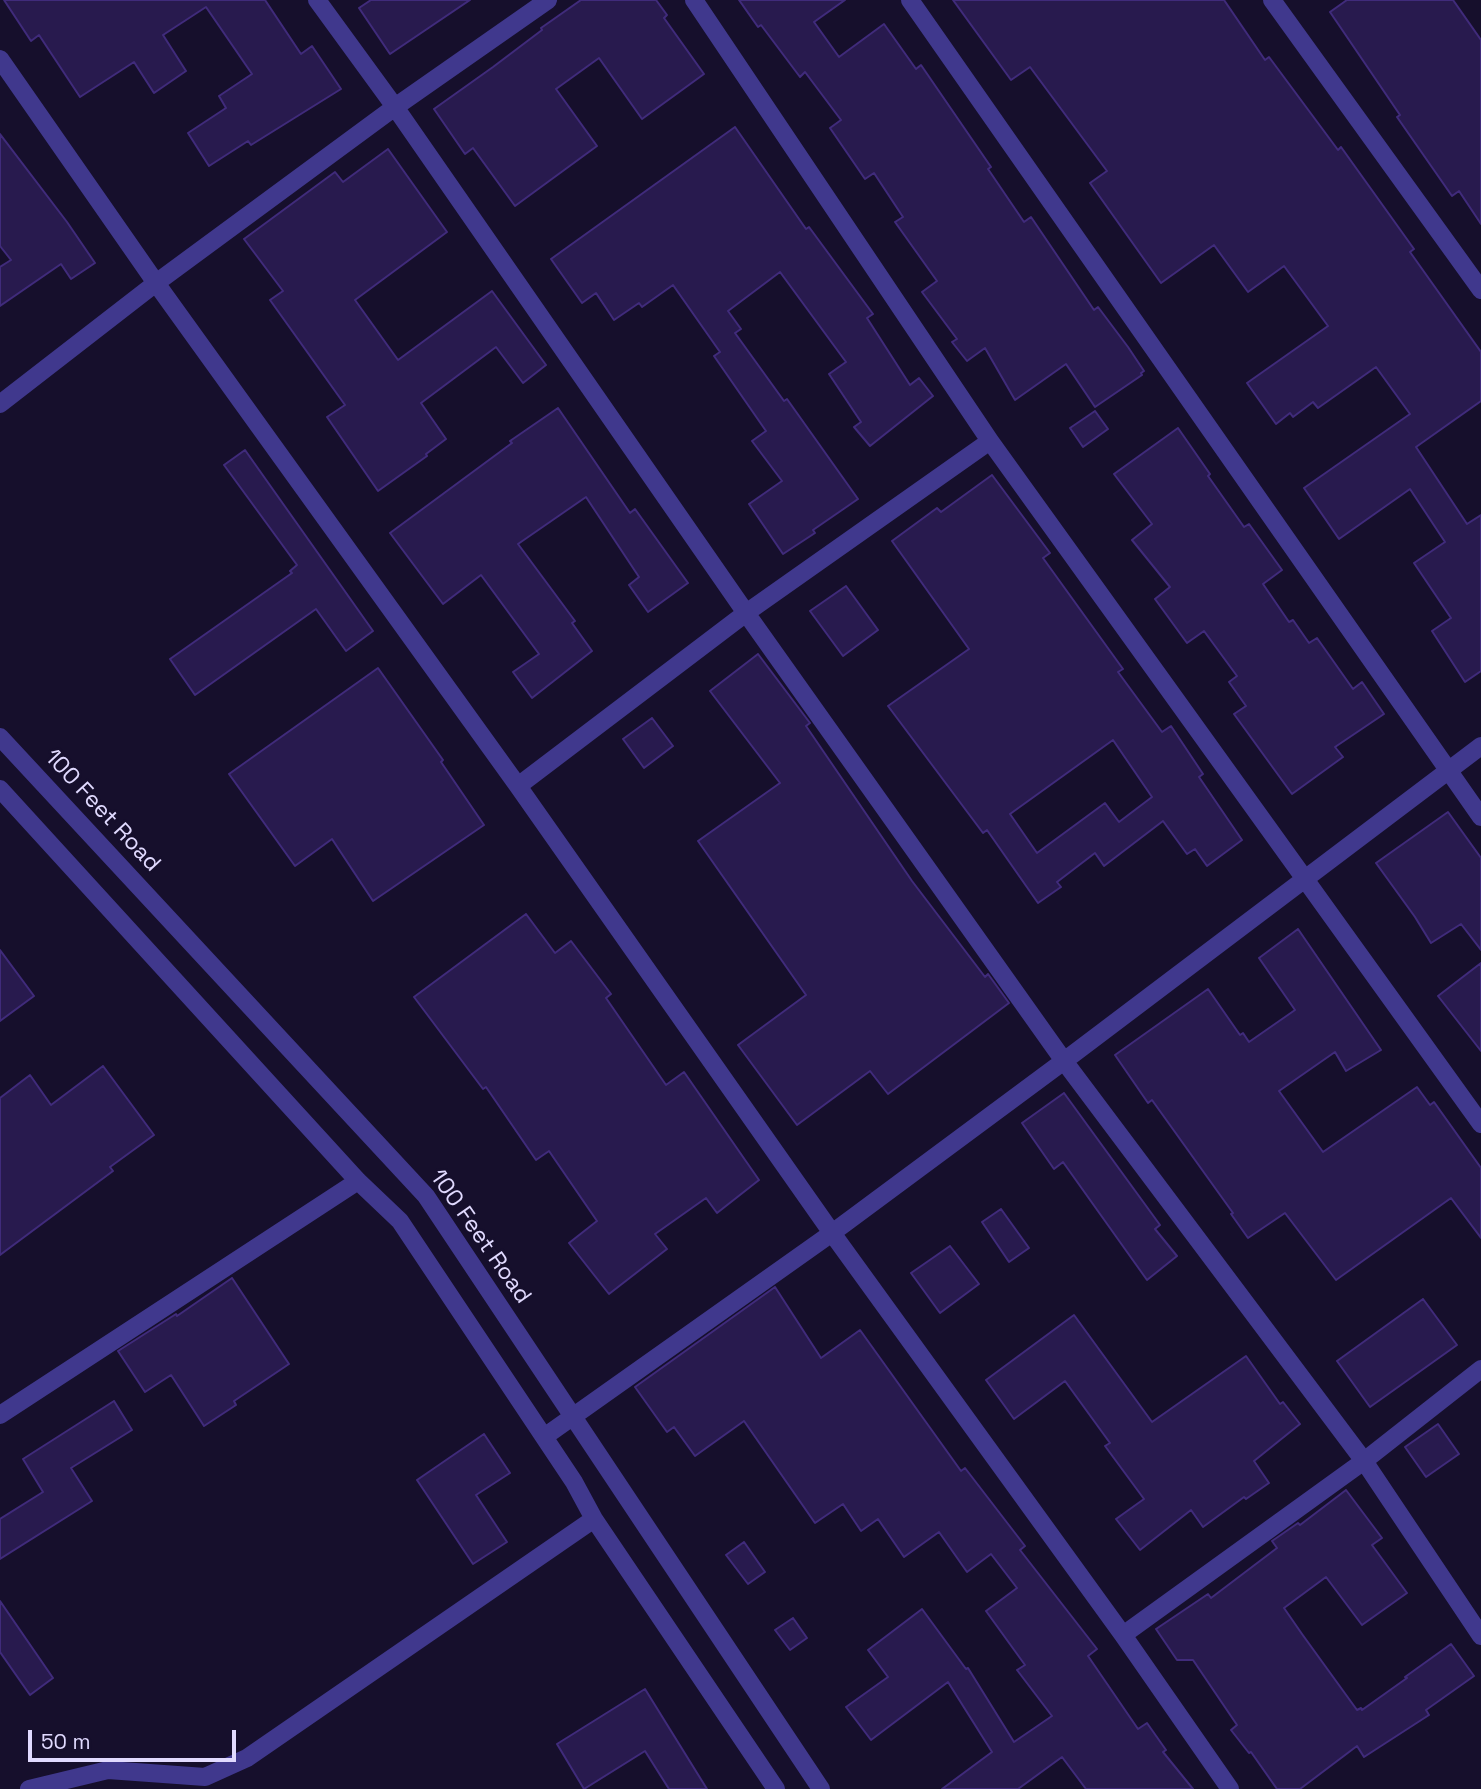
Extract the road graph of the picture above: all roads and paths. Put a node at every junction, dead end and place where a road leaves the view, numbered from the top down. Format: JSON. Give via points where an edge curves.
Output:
{"nodes":[{"id":1,"x":317,"y":0,"type":"edge"},
{"id":2,"x":548,"y":0,"type":"edge"},
{"id":3,"x":694,"y":0,"type":"edge"},
{"id":4,"x":910,"y":0,"type":"edge"},
{"id":5,"x":1272,"y":0,"type":"edge"},
{"id":6,"x":0,"y":59,"type":"edge"},
{"id":7,"x":395,"y":107,"type":"junction"},
{"id":8,"x":156,"y":283,"type":"junction"},
{"id":9,"x":1481,"y":290,"type":"edge"},
{"id":10,"x":0,"y":404,"type":"edge"},
{"id":11,"x":990,"y":441,"type":"junction"},
{"id":12,"x":746,"y":613,"type":"junction"},
{"id":13,"x":0,"y":737,"type":"edge"},
{"id":14,"x":1481,"y":746,"type":"edge"},
{"id":15,"x":1448,"y":770,"type":"junction"},
{"id":16,"x":518,"y":786,"type":"junction"},
{"id":17,"x":0,"y":789,"type":"edge"},
{"id":18,"x":1481,"y":817,"type":"edge"},
{"id":19,"x":1306,"y":879,"type":"junction"},
{"id":20,"x":1064,"y":1062,"type":"junction"},
{"id":21,"x":1481,"y":1124,"type":"edge"},
{"id":22,"x":358,"y":1181,"type":"junction"},
{"id":23,"x":832,"y":1233,"type":"junction"},
{"id":24,"x":1481,"y":1369,"type":"edge"},
{"id":25,"x":0,"y":1415,"type":"edge"},
{"id":26,"x":573,"y":1419,"type":"junction"},
{"id":27,"x":544,"y":1437,"type":"junction"},
{"id":28,"x":1364,"y":1461,"type":"junction"},
{"id":29,"x":594,"y":1520,"type":"junction"},
{"id":30,"x":1123,"y":1635,"type":"junction"},
{"id":31,"x":1481,"y":1636,"type":"edge"},
{"id":32,"x":29,"y":1789,"type":"edge"},
{"id":33,"x":776,"y":1789,"type":"edge"},
{"id":34,"x":821,"y":1789,"type":"edge"},
{"id":35,"x":1230,"y":1789,"type":"edge"}],
"edges":[{"from":1,"to":7,"type":"street"},
{"from":2,"to":7,"type":"street"},
{"from":3,"to":11,"type":"street"},
{"from":4,"to":15,"type":"street"},
{"from":5,"to":9,"type":"street"},
{"from":6,"to":8,"type":"street"},
{"from":7,"to":8,"type":"street"},
{"from":7,"to":12,"type":"street"},
{"from":8,"to":10,"type":"street"},
{"from":8,"to":16,"type":"street"},
{"from":11,"to":12,"type":"street"},
{"from":11,"to":19,"type":"street"},
{"from":12,"to":16,"type":"street"},
{"from":12,"to":20,"type":"street"},
{"from":13,"to":26,"type":"street","name":"100 Feet Road","via":[[426,1196]]},
{"from":14,"to":15,"type":"street"},
{"from":15,"to":18,"type":"street"},
{"from":15,"to":19,"type":"street"},
{"from":16,"to":23,"type":"street"},
{"from":17,"to":22,"type":"street"},
{"from":19,"to":20,"type":"street"},
{"from":19,"to":21,"type":"street"},
{"from":20,"to":23,"type":"street"},
{"from":20,"to":28,"type":"street"},
{"from":22,"to":25,"type":"street"},
{"from":22,"to":27,"type":"street","via":[[400,1221]]},
{"from":23,"to":26,"type":"street"},
{"from":23,"to":30,"type":"street"},
{"from":24,"to":28,"type":"street"},
{"from":26,"to":27,"type":"street"},
{"from":26,"to":34,"type":"street","name":"100 Feet Road"},
{"from":27,"to":29,"type":"street"},
{"from":28,"to":30,"type":"street"},
{"from":28,"to":31,"type":"street"},
{"from":29,"to":32,"type":"street","via":[[247,1758],[205,1777],[107,1770]]},
{"from":29,"to":33,"type":"street"},
{"from":30,"to":35,"type":"street"}]}
